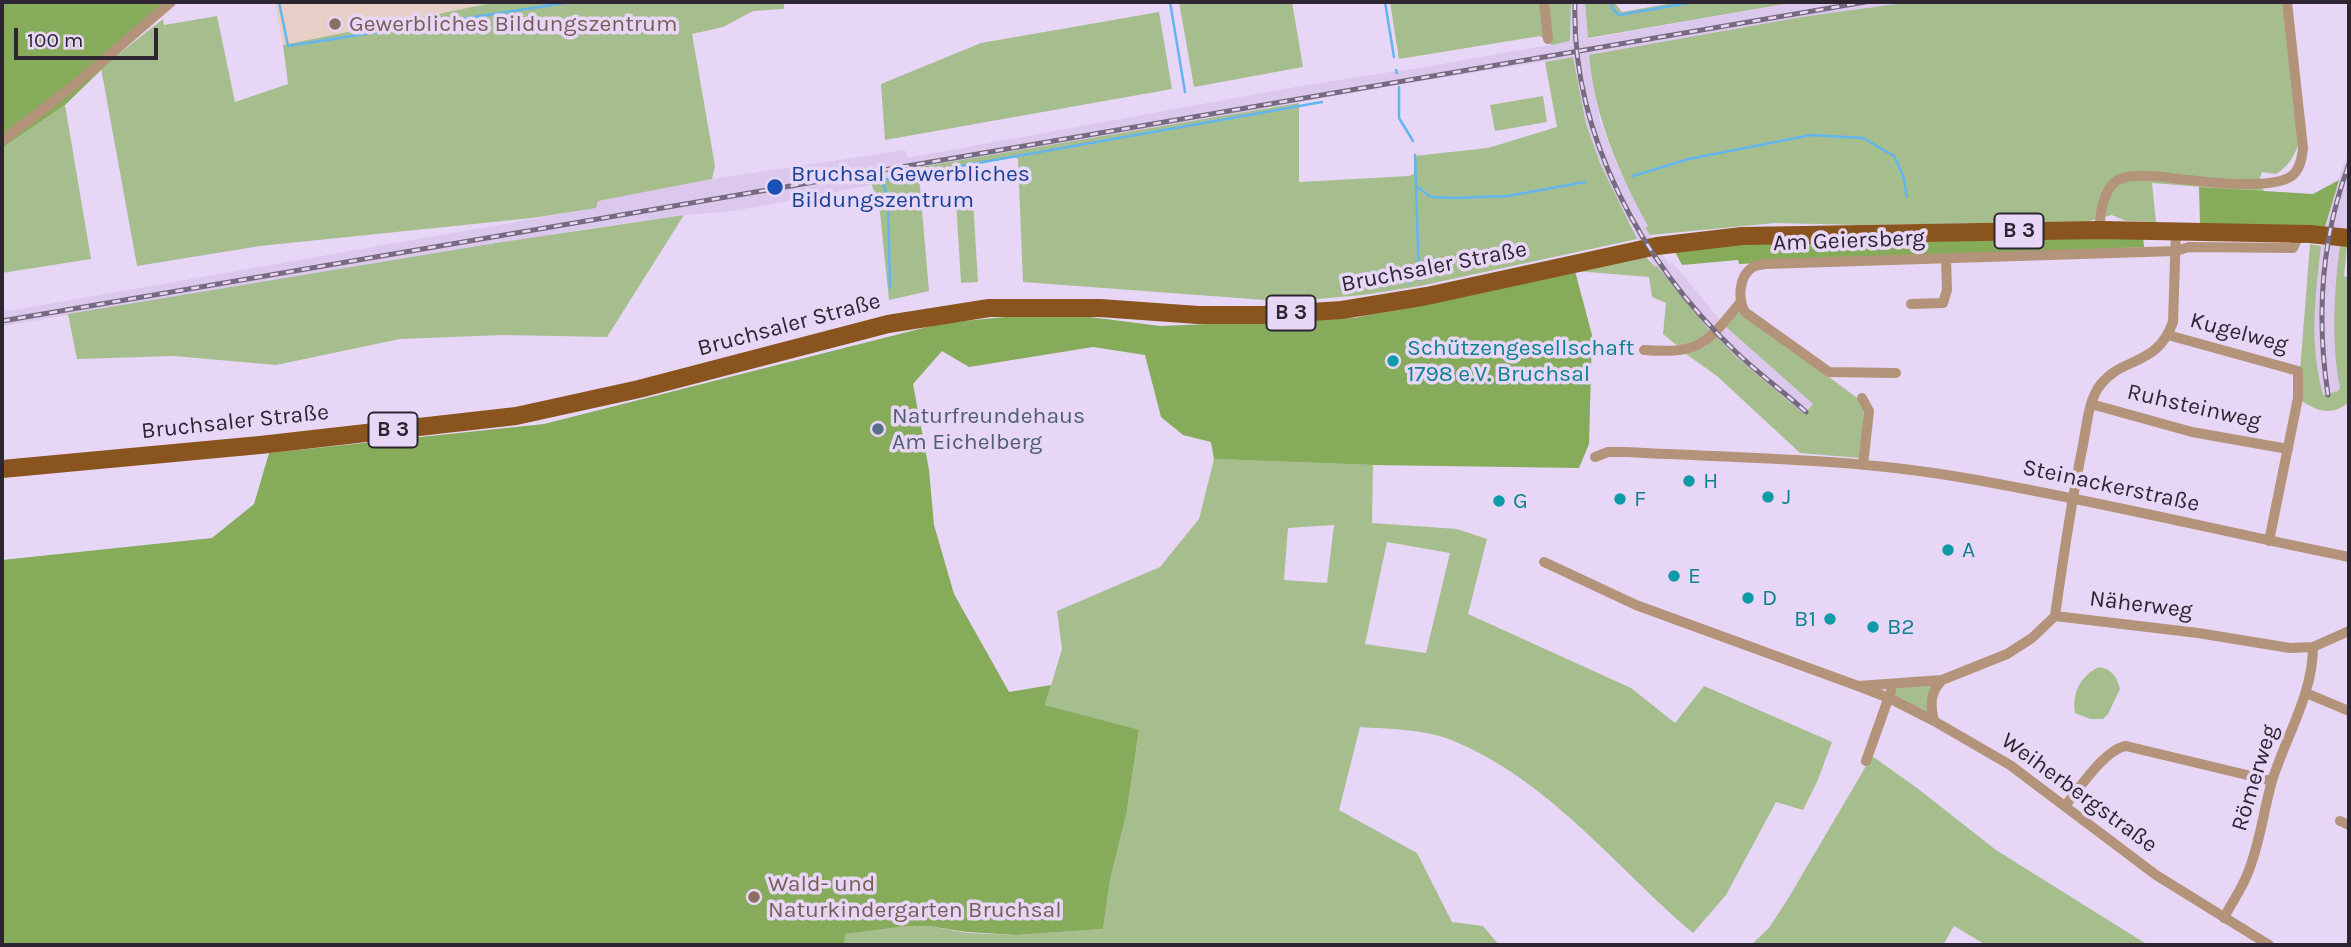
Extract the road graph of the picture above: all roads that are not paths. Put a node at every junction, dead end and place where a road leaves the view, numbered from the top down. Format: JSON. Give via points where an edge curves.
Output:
{"nodes":[{"id":1,"x":171,"y":2,"type":"edge"},
{"id":2,"x":1544,"y":2,"type":"edge"},
{"id":3,"x":2287,"y":2,"type":"edge"},
{"id":4,"x":1548,"y":39,"type":"dead end"},
{"id":5,"x":2,"y":141,"type":"edge"},
{"id":6,"x":2100,"y":230,"type":"junction"},
{"id":7,"x":2176,"y":231,"type":"junction"},
{"id":8,"x":2300,"y":233,"type":"junction"},
{"id":9,"x":2349,"y":237,"type":"edge"},
{"id":10,"x":2176,"y":251,"type":"junction"},
{"id":11,"x":1946,"y":258,"type":"junction"},
{"id":12,"x":1740,"y":303,"type":"junction"},
{"id":13,"x":1912,"y":304,"type":"dead end"},
{"id":14,"x":2168,"y":335,"type":"junction"},
{"id":15,"x":1644,"y":350,"type":"dead end"},
{"id":16,"x":1896,"y":373,"type":"dead end"},
{"id":17,"x":1862,"y":398,"type":"dead end"},
{"id":18,"x":2091,"y":404,"type":"junction"},
{"id":19,"x":2288,"y":449,"type":"junction"},
{"id":20,"x":1595,"y":457,"type":"dead end"},
{"id":21,"x":1863,"y":465,"type":"junction"},
{"id":22,"x":2,"y":469,"type":"edge"},
{"id":23,"x":2072,"y":497,"type":"junction"},
{"id":24,"x":2269,"y":541,"type":"junction"},
{"id":25,"x":2349,"y":557,"type":"edge"},
{"id":26,"x":1544,"y":562,"type":"dead end"},
{"id":27,"x":2055,"y":616,"type":"junction"},
{"id":28,"x":2349,"y":631,"type":"edge"},
{"id":29,"x":2314,"y":647,"type":"junction"},
{"id":30,"x":1942,"y":680,"type":"junction"},
{"id":31,"x":1894,"y":682,"type":"junction"},
{"id":32,"x":1858,"y":686,"type":"junction"},
{"id":33,"x":2305,"y":693,"type":"junction"},
{"id":34,"x":1889,"y":698,"type":"junction"},
{"id":35,"x":2349,"y":711,"type":"edge"},
{"id":36,"x":1934,"y":721,"type":"junction"},
{"id":37,"x":1866,"y":761,"type":"dead end"},
{"id":38,"x":2272,"y":781,"type":"junction"},
{"id":39,"x":2064,"y":806,"type":"junction"},
{"id":40,"x":2224,"y":918,"type":"junction"},
{"id":41,"x":2269,"y":945,"type":"edge"}],
"edges":[{"from":1,"to":5,"type":"street"},
{"from":2,"to":4,"type":"street"},
{"from":3,"to":6,"type":"street","via":[[2303,148],[2295,173],[2255,184],[2126,178],[2115,182],[2107,193]]},
{"from":6,"to":7,"type":"main road","number":"B 3"},
{"from":6,"to":22,"type":"main road","name":"Bruchsaler Straße","number":"B 3","via":[[1742,236],[1657,246],[1427,296],[1342,310],[1263,316],[989,308],[862,330],[516,416]]},
{"from":7,"to":8,"type":"main road","number":"B 3"},
{"from":7,"to":10,"type":"street"},
{"from":8,"to":9,"type":"main road","number":"B 3"},
{"from":8,"to":10,"type":"street","name":"Am Geiersberg","via":[[2293,248],[2189,247]]},
{"from":10,"to":11,"type":"street","name":"Am Geiersberg"},
{"from":10,"to":14,"type":"street"},
{"from":11,"to":12,"type":"street","name":"Am Geiersberg","via":[[1765,264],[1752,267],[1744,277]]},
{"from":11,"to":13,"type":"street","name":"Am Geiersberg","via":[[1946,299],[1938,305]]},
{"from":12,"to":15,"type":"street","name":"Am Geiersberg","via":[[1704,344],[1690,350]]},
{"from":12,"to":16,"type":"street","via":[[1745,312],[1829,372]]},
{"from":14,"to":18,"type":"street","via":[[2155,350],[2101,383]]},
{"from":14,"to":19,"type":"street","name":"Kugelweg","via":[[2298,371]]},
{"from":17,"to":21,"type":"street","via":[[1869,411]]},
{"from":18,"to":19,"type":"street","name":"Ruhsteinweg","via":[[2192,432]]},
{"from":18,"to":23,"type":"street"},
{"from":19,"to":24,"type":"street"},
{"from":20,"to":21,"type":"street","name":"Steinackerstraße","via":[[1625,452]]},
{"from":21,"to":23,"type":"street","name":"Steinackerstraße","via":[[1958,476]]},
{"from":23,"to":24,"type":"street","name":"Steinackerstraße"},
{"from":23,"to":27,"type":"street"},
{"from":24,"to":25,"type":"street","name":"Steinackerstraße"},
{"from":26,"to":32,"type":"street","name":"Näherweg","via":[[1636,605]]},
{"from":27,"to":29,"type":"street","name":"Näherweg","via":[[2290,648]]},
{"from":27,"to":30,"type":"street","name":"Näherweg","via":[[2007,654]]},
{"from":28,"to":29,"type":"street","name":"Näherweg"},
{"from":29,"to":33,"type":"street","name":"Römerweg"},
{"from":30,"to":31,"type":"street","name":"Näherweg"},
{"from":30,"to":36,"type":"street","via":[[1931,699]]},
{"from":31,"to":32,"type":"street","name":"Näherweg"},
{"from":31,"to":34,"type":"street"},
{"from":32,"to":34,"type":"street","name":"Weiherbergstraße"},
{"from":33,"to":35,"type":"street"},
{"from":33,"to":38,"type":"street","name":"Römerweg"},
{"from":34,"to":36,"type":"street","name":"Weiherbergstraße"},
{"from":34,"to":37,"type":"street"},
{"from":36,"to":39,"type":"street","name":"Weiherbergstraße","via":[[2010,765]]},
{"from":38,"to":39,"type":"street","via":[[2126,746],[2107,757]]},
{"from":38,"to":40,"type":"street","name":"Römerweg","via":[[2258,843]]},
{"from":39,"to":40,"type":"street","name":"Weiherbergstraße","via":[[2156,875]]},
{"from":40,"to":41,"type":"street","name":"Weiherbergstraße"}]}
